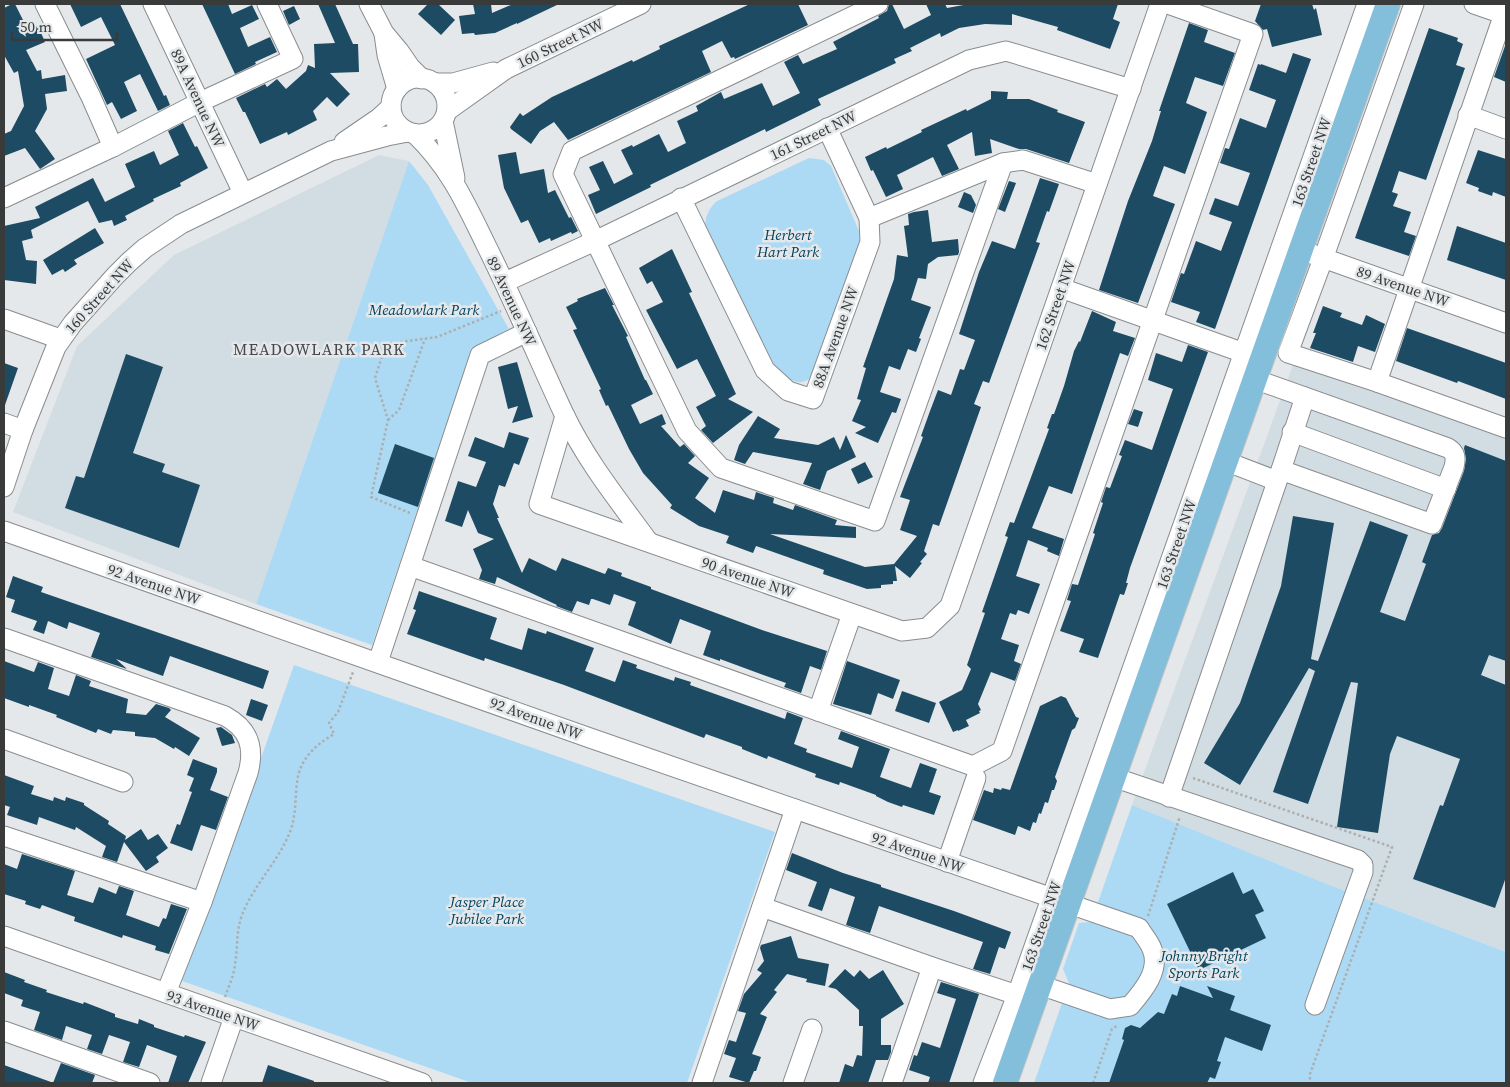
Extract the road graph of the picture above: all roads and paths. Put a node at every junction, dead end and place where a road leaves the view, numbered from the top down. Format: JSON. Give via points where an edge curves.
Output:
{"nodes":[{"id":1,"x":45,"y":4,"type":"edge"},
{"id":2,"x":153,"y":4,"type":"edge"},
{"id":3,"x":267,"y":4,"type":"edge"},
{"id":4,"x":369,"y":4,"type":"edge"},
{"id":5,"x":641,"y":4,"type":"edge"},
{"id":6,"x":878,"y":4,"type":"edge"},
{"id":7,"x":1160,"y":4,"type":"edge"},
{"id":8,"x":1168,"y":4,"type":"edge"},
{"id":9,"x":1367,"y":4,"type":"edge"},
{"id":10,"x":1388,"y":4,"type":"edge"},
{"id":11,"x":1414,"y":4,"type":"edge"},
{"id":12,"x":1474,"y":4,"type":"edge"},
{"id":13,"x":1506,"y":12,"type":"edge"},
{"id":14,"x":384,"y":33,"type":"junction"},
{"id":15,"x":506,"y":69,"type":"junction"},
{"id":16,"x":428,"y":81,"type":"junction"},
{"id":17,"x":397,"y":89,"type":"junction"},
{"id":18,"x":1131,"y":89,"type":"junction"},
{"id":19,"x":200,"y":102,"type":"junction"},
{"id":20,"x":391,"y":108,"type":"junction"},
{"id":21,"x":1468,"y":115,"type":"junction"},
{"id":22,"x":445,"y":116,"type":"junction"},
{"id":23,"x":828,"y":128,"type":"junction"},
{"id":24,"x":1506,"y":128,"type":"edge"},
{"id":25,"x":412,"y":133,"type":"junction"},
{"id":26,"x":113,"y":147,"type":"junction"},
{"id":27,"x":331,"y":151,"type":"junction"},
{"id":28,"x":1003,"y":163,"type":"junction"},
{"id":29,"x":1097,"y":184,"type":"junction"},
{"id":30,"x":457,"y":186,"type":"junction"},
{"id":31,"x":243,"y":193,"type":"junction"},
{"id":32,"x":4,"y":198,"type":"edge"},
{"id":33,"x":681,"y":198,"type":"junction"},
{"id":34,"x":870,"y":218,"type":"junction"},
{"id":35,"x":595,"y":241,"type":"junction"},
{"id":36,"x":1301,"y":249,"type":"junction"},
{"id":37,"x":1323,"y":258,"type":"junction"},
{"id":38,"x":505,"y":282,"type":"junction"},
{"id":39,"x":1061,"y":288,"type":"junction"},
{"id":40,"x":1409,"y":288,"type":"junction"},
{"id":41,"x":514,"y":306,"type":"junction"},
{"id":42,"x":4,"y":319,"type":"edge"},
{"id":43,"x":1153,"y":320,"type":"junction"},
{"id":44,"x":1506,"y":323,"type":"edge"},
{"id":45,"x":527,"y":332,"type":"junction"},
{"id":46,"x":425,"y":338,"type":"junction"},
{"id":47,"x":60,"y":339,"type":"junction"},
{"id":48,"x":1244,"y":353,"type":"junction"},
{"id":49,"x":1254,"y":379,"type":"junction"},
{"id":50,"x":1377,"y":382,"type":"junction"},
{"id":51,"x":1305,"y":397,"type":"junction"},
{"id":52,"x":565,"y":416,"type":"junction"},
{"id":53,"x":388,"y":420,"type":"junction"},
{"id":54,"x":4,"y":423,"type":"edge"},
{"id":55,"x":1506,"y":428,"type":"edge"},
{"id":56,"x":23,"y":430,"type":"junction"},
{"id":57,"x":1292,"y":432,"type":"junction"},
{"id":58,"x":1225,"y":461,"type":"junction"},
{"id":59,"x":1279,"y":476,"type":"junction"},
{"id":60,"x":4,"y":487,"type":"edge"},
{"id":61,"x":1446,"y":488,"type":"junction"},
{"id":62,"x":407,"y":521,"type":"dead end"},
{"id":63,"x":4,"y":531,"type":"edge"},
{"id":64,"x":648,"y":541,"type":"junction"},
{"id":65,"x":410,"y":566,"type":"junction"},
{"id":66,"x":950,"y":606,"type":"joint"},
{"id":67,"x":852,"y":614,"type":"junction"},
{"id":68,"x":4,"y":638,"type":"edge"},
{"id":69,"x":359,"y":656,"type":"junction"},
{"id":70,"x":378,"y":662,"type":"junction"},
{"id":71,"x":818,"y":711,"type":"junction"},
{"id":72,"x":4,"y":740,"type":"edge"},
{"id":73,"x":1113,"y":777,"type":"junction"},
{"id":74,"x":976,"y":778,"type":"dead end"},
{"id":75,"x":124,"y":782,"type":"dead end"},
{"id":76,"x":1177,"y":799,"type":"junction"},
{"id":77,"x":796,"y":808,"type":"junction"},
{"id":78,"x":4,"y":836,"type":"edge"},
{"id":79,"x":947,"y":862,"type":"junction"},
{"id":80,"x":1060,"y":900,"type":"junction"},
{"id":81,"x":202,"y":902,"type":"junction"},
{"id":82,"x":762,"y":907,"type":"junction"},
{"id":83,"x":1147,"y":917,"type":"dead end"},
{"id":84,"x":4,"y":936,"type":"edge"},
{"id":85,"x":932,"y":967,"type":"junction"},
{"id":86,"x":1040,"y":985,"type":"junction"},
{"id":87,"x":166,"y":993,"type":"junction"},
{"id":88,"x":1017,"y":995,"type":"junction"},
{"id":89,"x":1315,"y":1005,"type":"dead end"},
{"id":90,"x":227,"y":1015,"type":"junction"},
{"id":91,"x":1120,"y":1024,"type":"dead end"},
{"id":92,"x":812,"y":1029,"type":"dead end"},
{"id":93,"x":4,"y":1031,"type":"edge"},
{"id":94,"x":150,"y":1083,"type":"edge"},
{"id":95,"x":211,"y":1083,"type":"edge"},
{"id":96,"x":422,"y":1083,"type":"edge"},
{"id":97,"x":702,"y":1083,"type":"edge"},
{"id":98,"x":793,"y":1083,"type":"edge"},
{"id":99,"x":892,"y":1083,"type":"edge"},
{"id":100,"x":983,"y":1083,"type":"edge"},
{"id":101,"x":1005,"y":1083,"type":"edge"},
{"id":102,"x":1093,"y":1083,"type":"edge"},
{"id":103,"x":1310,"y":1083,"type":"edge"}],
"edges":[{"from":1,"to":26,"type":"street"},
{"from":2,"to":19,"type":"street","name":"89A Avenue NW"},
{"from":3,"to":19,"type":"street","via":[[293,59]]},
{"from":4,"to":14,"type":"street"},
{"from":5,"to":15,"type":"street","name":"160 Street NW"},
{"from":6,"to":35,"type":"street","via":[[572,151],[563,174]]},
{"from":7,"to":18,"type":"street","name":"162 Street NW"},
{"from":8,"to":43,"type":"street","via":[[1253,34]]},
{"from":9,"to":48,"type":"street","name":"163 Street NW"},
{"from":10,"to":36,"type":"main road","name":"163 Street NW"},
{"from":11,"to":37,"type":"street"},
{"from":12,"to":13,"type":"street"},
{"from":13,"to":21,"type":"street"},
{"from":14,"to":16,"type":"street","via":[[410,67]]},
{"from":14,"to":17,"type":"street"},
{"from":15,"to":16,"type":"street","name":"160 Street NW","via":[[453,83]]},
{"from":15,"to":22,"type":"street","name":"160 Street NW"},
{"from":16,"to":17,"type":"street","via":[[408,81]]},
{"from":16,"to":22,"type":"street","via":[[445,96]]},
{"from":17,"to":20,"type":"street"},
{"from":18,"to":23,"type":"street","name":"161 Street NW","via":[[1006,51],[969,60]]},
{"from":18,"to":29,"type":"street","name":"162 Street NW"},
{"from":19,"to":26,"type":"street"},
{"from":19,"to":31,"type":"street","name":"89A Avenue NW"},
{"from":20,"to":25,"type":"street","via":[[397,123]]},
{"from":20,"to":27,"type":"street","name":"160 Street NW"},
{"from":21,"to":24,"type":"street"},
{"from":21,"to":40,"type":"street"},
{"from":22,"to":25,"type":"street","via":[[431,132]]},
{"from":22,"to":30,"type":"street","name":"89 Avenue NW"},
{"from":23,"to":33,"type":"street","name":"161 Street NW"},
{"from":23,"to":34,"type":"street","name":"88A Avenue NW"},
{"from":25,"to":27,"type":"street","name":"160 Street NW"},
{"from":25,"to":30,"type":"street","name":"89 Avenue NW","via":[[430,149]]},
{"from":26,"to":32,"type":"street"},
{"from":27,"to":31,"type":"street","name":"160 Street NW"},
{"from":28,"to":29,"type":"street","via":[[1023,160]]},
{"from":28,"to":34,"type":"street"},
{"from":28,"to":35,"type":"street","via":[[875,521],[721,468],[687,432]]},
{"from":29,"to":39,"type":"street","name":"162 Street NW"},
{"from":30,"to":38,"type":"street","name":"89 Avenue NW"},
{"from":31,"to":47,"type":"street","name":"160 Street NW","via":[[181,224],[145,248],[114,276]]},
{"from":33,"to":34,"type":"street","name":"88A Avenue NW","via":[[765,370],[788,391],[813,399],[870,242]]},
{"from":33,"to":35,"type":"street","name":"161 Street NW"},
{"from":35,"to":38,"type":"street","name":"161 Street NW"},
{"from":36,"to":37,"type":"street","name":"89 Avenue NW"},
{"from":36,"to":49,"type":"main road","name":"163 Street NW"},
{"from":37,"to":40,"type":"street","name":"89 Avenue NW"},
{"from":37,"to":50,"type":"street","via":[[1288,353]]},
{"from":38,"to":41,"type":"street","name":"89 Avenue NW"},
{"from":39,"to":43,"type":"street"},
{"from":39,"to":66,"type":"street","name":"162 Street NW"},
{"from":40,"to":44,"type":"street","name":"89 Avenue NW"},
{"from":40,"to":50,"type":"street"},
{"from":41,"to":45,"type":"street","name":"89 Avenue NW"},
{"from":41,"to":46,"type":"path","via":[[437,337]]},
{"from":42,"to":47,"type":"street"},
{"from":43,"to":48,"type":"street"},
{"from":43,"to":71,"type":"street","via":[[1002,750],[973,766]]},
{"from":45,"to":52,"type":"street","name":"89 Avenue NW"},
{"from":45,"to":65,"type":"street","via":[[480,355]]},
{"from":46,"to":53,"type":"path","via":[[399,410]]},
{"from":46,"to":53,"type":"path","via":[[386,344],[375,378]]},
{"from":47,"to":56,"type":"street","name":"160 Street NW"},
{"from":48,"to":80,"type":"street","name":"163 Street NW"},
{"from":49,"to":51,"type":"street"},
{"from":49,"to":58,"type":"main road","name":"163 Street NW"},
{"from":50,"to":55,"type":"street"},
{"from":51,"to":57,"type":"street"},
{"from":51,"to":61,"type":"street","via":[[1454,451],[1456,458]]},
{"from":52,"to":64,"type":"street","name":"89 Avenue NW","via":[[598,473]]},
{"from":52,"to":64,"type":"street","name":"90 Avenue NW","via":[[539,504]]},
{"from":53,"to":62,"type":"path","via":[[371,496],[410,512]]},
{"from":54,"to":56,"type":"street"},
{"from":56,"to":60,"type":"street","name":"160 Street NW"},
{"from":57,"to":59,"type":"street"},
{"from":57,"to":61,"type":"street"},
{"from":58,"to":59,"type":"street"},
{"from":58,"to":73,"type":"main road","name":"163 Street NW"},
{"from":59,"to":61,"type":"street","via":[[1432,524]]},
{"from":59,"to":76,"type":"street"},
{"from":63,"to":69,"type":"street","name":"92 Avenue NW"},
{"from":64,"to":67,"type":"street","name":"90 Avenue NW"},
{"from":65,"to":70,"type":"street"},
{"from":65,"to":71,"type":"street"},
{"from":66,"to":67,"type":"street","name":"90 Avenue NW","via":[[927,628],[902,631]]},
{"from":67,"to":71,"type":"street"},
{"from":68,"to":81,"type":"street","via":[[225,716],[238,724],[250,744],[251,760]]},
{"from":69,"to":70,"type":"street","name":"92 Avenue NW"},
{"from":69,"to":90,"type":"path","via":[[338,712],[329,723],[334,734],[306,758],[297,782],[291,828],[242,916]]},
{"from":70,"to":77,"type":"street","name":"92 Avenue NW"},
{"from":72,"to":75,"type":"street"},
{"from":73,"to":76,"type":"street"},
{"from":73,"to":80,"type":"main road","name":"163 Street NW"},
{"from":74,"to":79,"type":"street"},
{"from":76,"to":83,"type":"path"},
{"from":76,"to":89,"type":"street","via":[[1358,860],[1363,866]]},
{"from":76,"to":103,"type":"path","via":[[1192,778],[1392,847],[1310,1074]]},
{"from":77,"to":79,"type":"street","name":"92 Avenue NW"},
{"from":77,"to":82,"type":"street"},
{"from":78,"to":81,"type":"street"},
{"from":79,"to":80,"type":"street","name":"92 Avenue NW"},
{"from":80,"to":86,"type":"main road","name":"163 Street NW"},
{"from":80,"to":86,"type":"street","name":"92 Avenue NW","via":[[1139,928],[1153,950],[1155,962],[1147,987],[1130,1006],[1110,1009]]},
{"from":80,"to":88,"type":"street","name":"163 Street NW"},
{"from":81,"to":87,"type":"street"},
{"from":82,"to":85,"type":"street"},
{"from":82,"to":97,"type":"street"},
{"from":84,"to":87,"type":"street","name":"93 Avenue NW"},
{"from":85,"to":88,"type":"street"},
{"from":85,"to":99,"type":"street"},
{"from":86,"to":101,"type":"main road","name":"163 Street NW"},
{"from":87,"to":90,"type":"street","name":"93 Avenue NW"},
{"from":88,"to":100,"type":"street","name":"163 Street NW"},
{"from":90,"to":95,"type":"street"},
{"from":90,"to":96,"type":"street","name":"93 Avenue NW"},
{"from":91,"to":102,"type":"path","via":[[1112,1029]]},
{"from":92,"to":98,"type":"street"},
{"from":93,"to":94,"type":"street"}]}
